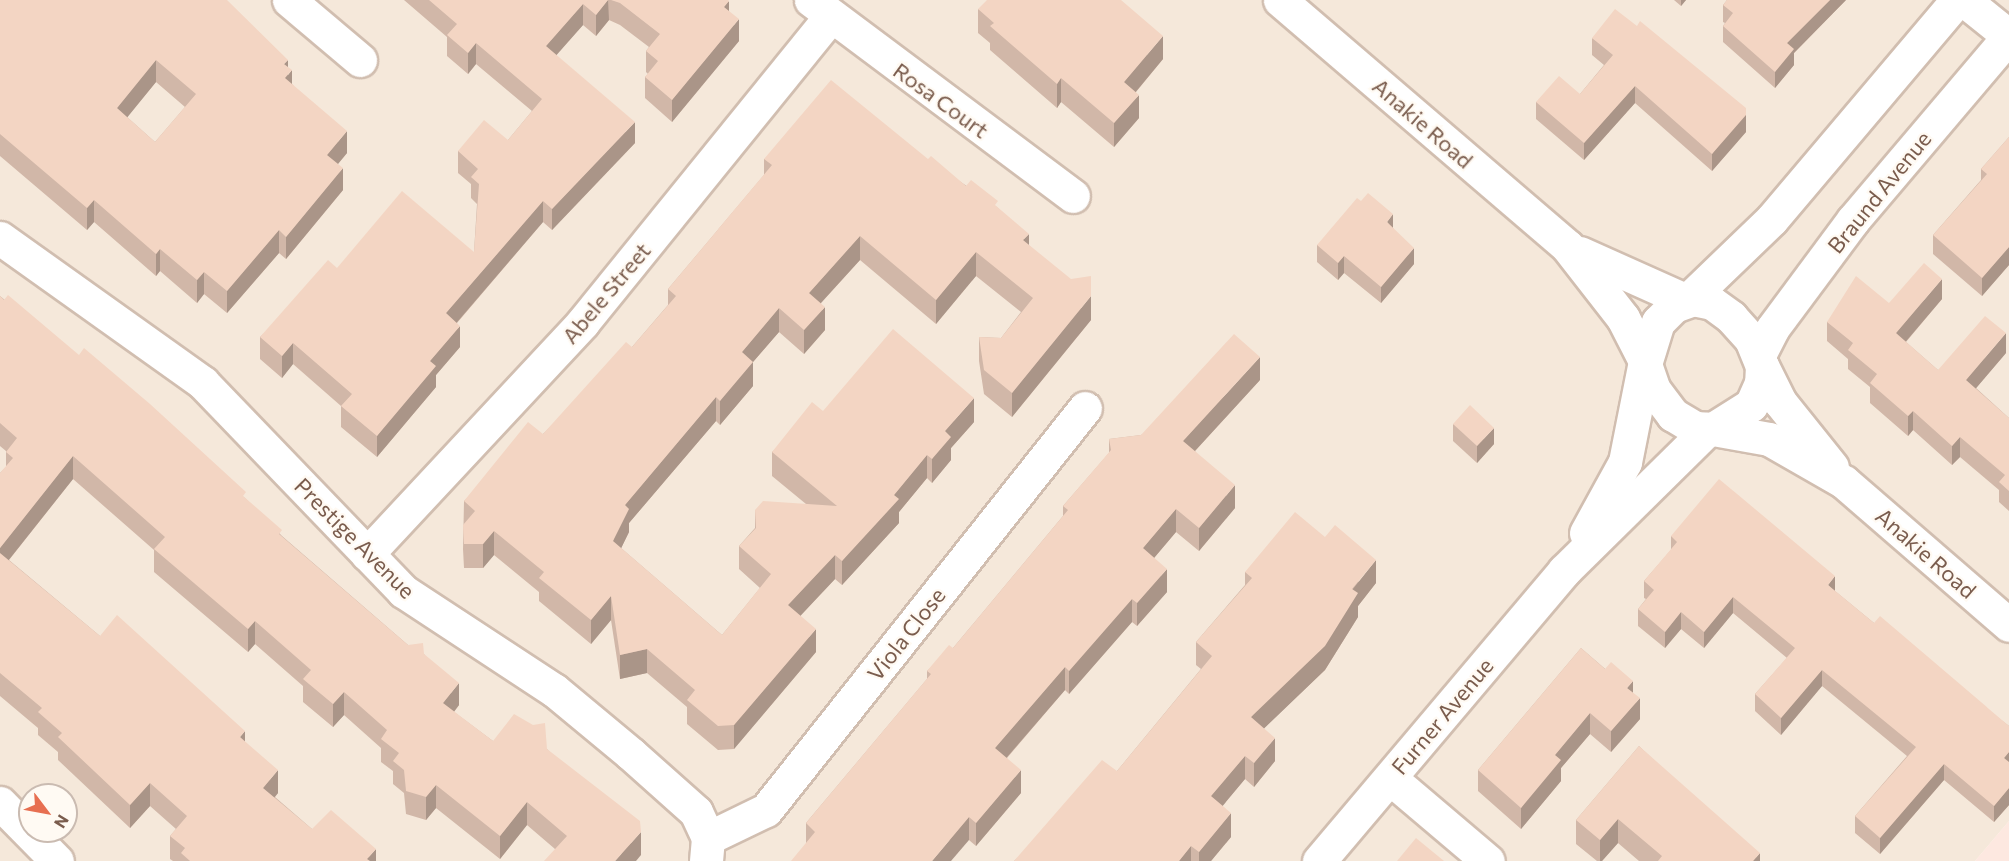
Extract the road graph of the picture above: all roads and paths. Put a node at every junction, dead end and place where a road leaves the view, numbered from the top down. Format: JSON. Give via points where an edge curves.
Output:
{"nodes":[{"id":1,"x":289,"y":0,"type":"edge"},
{"id":2,"x":1280,"y":0,"type":"edge"},
{"id":3,"x":1958,"y":0,"type":"edge"},
{"id":4,"x":1964,"y":0,"type":"edge"},
{"id":5,"x":820,"y":9,"type":"edge"},
{"id":6,"x":2009,"y":36,"type":"edge"},
{"id":7,"x":360,"y":60,"type":"dead end"},
{"id":8,"x":1073,"y":196,"type":"dead end"},
{"id":9,"x":0,"y":238,"type":"edge"},
{"id":10,"x":1567,"y":246,"type":"junction"},
{"id":11,"x":1687,"y":299,"type":"junction"},
{"id":12,"x":1644,"y":361,"type":"junction"},
{"id":13,"x":1760,"y":361,"type":"junction"},
{"id":14,"x":1085,"y":408,"type":"dead end"},
{"id":15,"x":1711,"y":429,"type":"junction"},
{"id":16,"x":1844,"y":482,"type":"junction"},
{"id":17,"x":367,"y":554,"type":"junction"},
{"id":18,"x":1564,"y":571,"type":"junction"},
{"id":19,"x":2009,"y":625,"type":"edge"},
{"id":20,"x":1390,"y":778,"type":"junction"},
{"id":21,"x":0,"y":803,"type":"edge"},
{"id":22,"x":707,"y":850,"type":"edge"},
{"id":23,"x":57,"y":861,"type":"edge"},
{"id":24,"x":1320,"y":861,"type":"edge"},
{"id":25,"x":1488,"y":861,"type":"edge"}],
"edges":[{"from":1,"to":7,"type":"street"},
{"from":2,"to":10,"type":"street","name":"Anakie Road"},
{"from":3,"to":11,"type":"street","via":[[1772,219]]},
{"from":4,"to":6,"type":"street"},
{"from":5,"to":8,"type":"street","name":"Rosa Court"},
{"from":5,"to":17,"type":"street","name":"Abele Street","via":[[583,322]]},
{"from":6,"to":13,"type":"street","name":"Braund Avenue","via":[[1853,220],[1772,329]]},
{"from":9,"to":17,"type":"street","name":"Prestige Avenue","via":[[203,383]]},
{"from":10,"to":11,"type":"street","name":"Anakie Road","via":[[1629,279]]},
{"from":10,"to":12,"type":"street","name":"Anakie Road","via":[[1623,318]]},
{"from":11,"to":12,"type":"street","via":[[1658,322]]},
{"from":11,"to":13,"type":"street","via":[[1707,300],[1725,311]]},
{"from":12,"to":15,"type":"street","via":[[1654,390],[1673,415],[1689,426]]},
{"from":12,"to":18,"type":"street","name":"Furner Avenue","via":[[1625,462]]},
{"from":13,"to":15,"type":"street","via":[[1761,383],[1750,405]]},
{"from":13,"to":16,"type":"street","name":"Anakie Road","via":[[1780,402]]},
{"from":14,"to":22,"type":"street","name":"Viola Close","via":[[766,810]]},
{"from":15,"to":16,"type":"street","name":"Anakie Road","via":[[1769,439]]},
{"from":15,"to":18,"type":"street","name":"Furner Avenue"},
{"from":16,"to":19,"type":"street","name":"Anakie Road"},
{"from":17,"to":22,"type":"street","name":"Prestige Avenue","via":[[404,591],[554,690],[631,754],[696,812]]},
{"from":18,"to":20,"type":"street","name":"Furner Avenue"},
{"from":20,"to":24,"type":"street","name":"Furner Avenue"},
{"from":20,"to":25,"type":"street"},
{"from":21,"to":23,"type":"street"}]}
